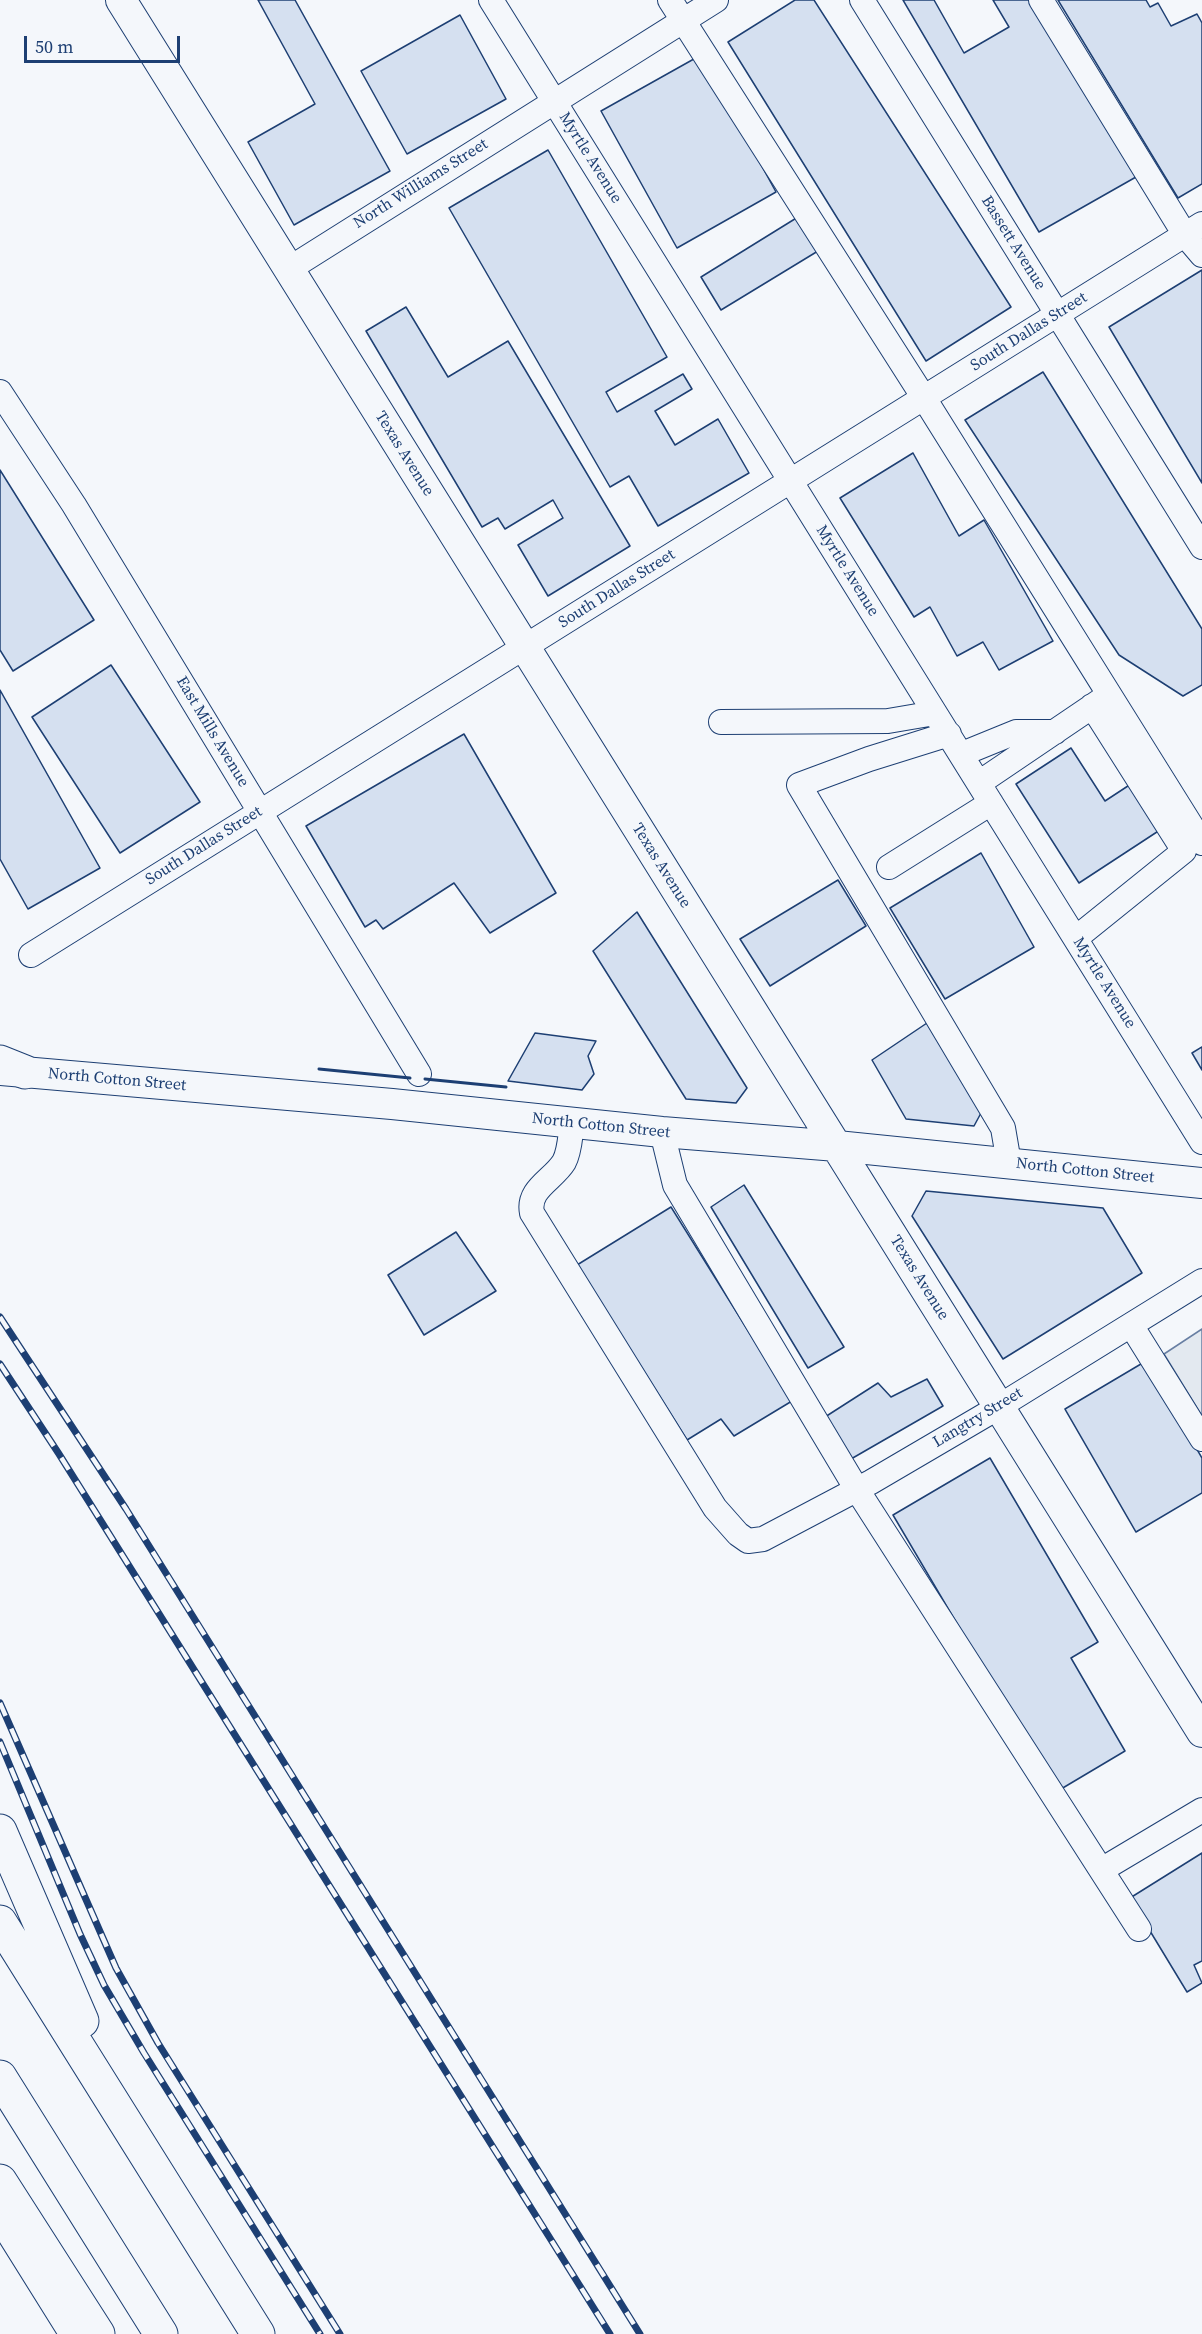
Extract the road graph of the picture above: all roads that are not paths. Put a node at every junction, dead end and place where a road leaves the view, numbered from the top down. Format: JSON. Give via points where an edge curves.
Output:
{"nodes":[{"id":1,"x":121,"y":0,"type":"edge"},
{"id":2,"x":491,"y":0,"type":"edge"},
{"id":3,"x":670,"y":0,"type":"edge"},
{"id":4,"x":716,"y":0,"type":"edge"},
{"id":5,"x":862,"y":0,"type":"edge"},
{"id":6,"x":1041,"y":0,"type":"edge"},
{"id":7,"x":683,"y":21,"type":"junction"},
{"id":8,"x":554,"y":100,"type":"junction"},
{"id":9,"x":1194,"y":229,"type":"edge"},
{"id":10,"x":1202,"y":255,"type":"edge"},
{"id":11,"x":289,"y":269,"type":"junction"},
{"id":12,"x":1058,"y":314,"type":"junction"},
{"id":13,"x":0,"y":392,"type":"edge"},
{"id":14,"x":924,"y":398,"type":"junction"},
{"id":15,"x":791,"y":481,"type":"junction"},
{"id":16,"x":1202,"y":547,"type":"edge"},
{"id":17,"x":525,"y":646,"type":"junction"},
{"id":18,"x":1101,"y":700,"type":"junction"},
{"id":19,"x":935,"y":713,"type":"junction"},
{"id":20,"x":721,"y":722,"type":"dead end"},
{"id":21,"x":1055,"y":732,"type":"junction"},
{"id":22,"x":949,"y":734,"type":"junction"},
{"id":23,"x":962,"y":754,"type":"junction"},
{"id":24,"x":985,"y":793,"type":"junction"},
{"id":25,"x":260,"y":811,"type":"junction"},
{"id":26,"x":1202,"y":843,"type":"edge"},
{"id":27,"x":889,"y":867,"type":"dead end"},
{"id":28,"x":1076,"y":938,"type":"junction"},
{"id":29,"x":31,"y":955,"type":"dead end"},
{"id":30,"x":8,"y":1068,"type":"edge"},
{"id":31,"x":419,"y":1074,"type":"dead end"},
{"id":32,"x":572,"y":1124,"type":"junction"},
{"id":33,"x":662,"y":1132,"type":"junction"},
{"id":34,"x":1202,"y":1142,"type":"edge"},
{"id":35,"x":837,"y":1146,"type":"junction"},
{"id":36,"x":1009,"y":1163,"type":"junction"},
{"id":37,"x":1202,"y":1183,"type":"edge"},
{"id":38,"x":1202,"y":1281,"type":"edge"},
{"id":39,"x":1131,"y":1324,"type":"junction"},
{"id":40,"x":999,"y":1406,"type":"junction"},
{"id":41,"x":1202,"y":1439,"type":"edge"},
{"id":42,"x":856,"y":1488,"type":"junction"},
{"id":43,"x":1202,"y":1732,"type":"edge"},
{"id":44,"x":1202,"y":1810,"type":"edge"},
{"id":45,"x":0,"y":1831,"type":"edge"},
{"id":46,"x":1103,"y":1869,"type":"junction"},
{"id":47,"x":0,"y":1922,"type":"edge"},
{"id":48,"x":1139,"y":1929,"type":"dead end"},
{"id":49,"x":0,"y":2077,"type":"edge"},
{"id":50,"x":131,"y":2129,"type":"junction"},
{"id":51,"x":0,"y":2181,"type":"edge"},
{"id":52,"x":0,"y":2214,"type":"edge"},
{"id":53,"x":75,"y":2334,"type":"edge"},
{"id":54,"x":98,"y":2334,"type":"edge"},
{"id":55,"x":160,"y":2334,"type":"edge"},
{"id":56,"x":258,"y":2334,"type":"edge"}],
"edges":[{"from":1,"to":11,"type":"main road","name":"Texas Avenue"},
{"from":2,"to":8,"type":"street","name":"Myrtle Avenue"},
{"from":3,"to":7,"type":"street"},
{"from":4,"to":7,"type":"street","name":"North Williams Street"},
{"from":5,"to":12,"type":"street","name":"Bassett Avenue"},
{"from":6,"to":9,"type":"street"},
{"from":7,"to":8,"type":"street","name":"North Williams Street"},
{"from":7,"to":14,"type":"street"},
{"from":8,"to":11,"type":"street","name":"North Williams Street"},
{"from":8,"to":15,"type":"street","name":"Myrtle Avenue"},
{"from":9,"to":10,"type":"street"},
{"from":9,"to":12,"type":"street","name":"South Dallas Street"},
{"from":11,"to":17,"type":"main road","name":"Texas Avenue"},
{"from":12,"to":14,"type":"street","name":"South Dallas Street"},
{"from":12,"to":16,"type":"street","name":"Bassett Avenue"},
{"from":13,"to":25,"type":"street","name":"East Mills Avenue","via":[[74,505]]},
{"from":14,"to":15,"type":"street","name":"South Dallas Street"},
{"from":14,"to":18,"type":"street"},
{"from":15,"to":17,"type":"street","name":"South Dallas Street"},
{"from":15,"to":19,"type":"street","name":"Myrtle Avenue"},
{"from":17,"to":25,"type":"street","name":"South Dallas Street"},
{"from":17,"to":35,"type":"main road","name":"Texas Avenue"},
{"from":18,"to":21,"type":"street"},
{"from":18,"to":26,"type":"street"},
{"from":18,"to":28,"type":"street","via":[[1184,851]]},
{"from":19,"to":20,"type":"street","via":[[888,721]]},
{"from":19,"to":22,"type":"street","name":"Myrtle Avenue"},
{"from":21,"to":23,"type":"street","via":[[1016,732]]},
{"from":21,"to":24,"type":"street"},
{"from":22,"to":23,"type":"street","name":"Myrtle Avenue"},
{"from":22,"to":36,"type":"street","via":[[799,785],[1002,1128]]},
{"from":23,"to":24,"type":"street","name":"Myrtle Avenue"},
{"from":24,"to":27,"type":"street"},
{"from":24,"to":28,"type":"street","name":"Myrtle Avenue"},
{"from":25,"to":29,"type":"street","name":"South Dallas Street"},
{"from":25,"to":31,"type":"street","name":"East Mills Avenue"},
{"from":28,"to":34,"type":"street","name":"Myrtle Avenue"},
{"from":30,"to":32,"type":"main road","name":"North Cotton Street"},
{"from":32,"to":33,"type":"main road","name":"North Cotton Street"},
{"from":32,"to":42,"type":"street","name":"Langtry Street","via":[[564,1162],[534,1194],[530,1203],[532,1213],[715,1508],[748,1541],[763,1539]]},
{"from":33,"to":35,"type":"main road","name":"North Cotton Street"},
{"from":33,"to":42,"type":"street","via":[[675,1185]]},
{"from":35,"to":36,"type":"main road","name":"North Cotton Street"},
{"from":35,"to":40,"type":"main road","name":"Texas Avenue"},
{"from":36,"to":37,"type":"main road","name":"North Cotton Street"},
{"from":38,"to":39,"type":"street","name":"Langtry Street"},
{"from":39,"to":40,"type":"street","name":"Langtry Street"},
{"from":39,"to":41,"type":"street"},
{"from":40,"to":42,"type":"street","name":"Langtry Street"},
{"from":40,"to":43,"type":"main road","name":"Texas Avenue"},
{"from":42,"to":46,"type":"street"},
{"from":44,"to":46,"type":"street"},
{"from":45,"to":50,"type":"highway"},
{"from":46,"to":48,"type":"street"},
{"from":47,"to":50,"type":"highway"},
{"from":49,"to":55,"type":"highway"},
{"from":50,"to":56,"type":"highway"},
{"from":51,"to":54,"type":"highway"},
{"from":52,"to":53,"type":"main road"}]}
